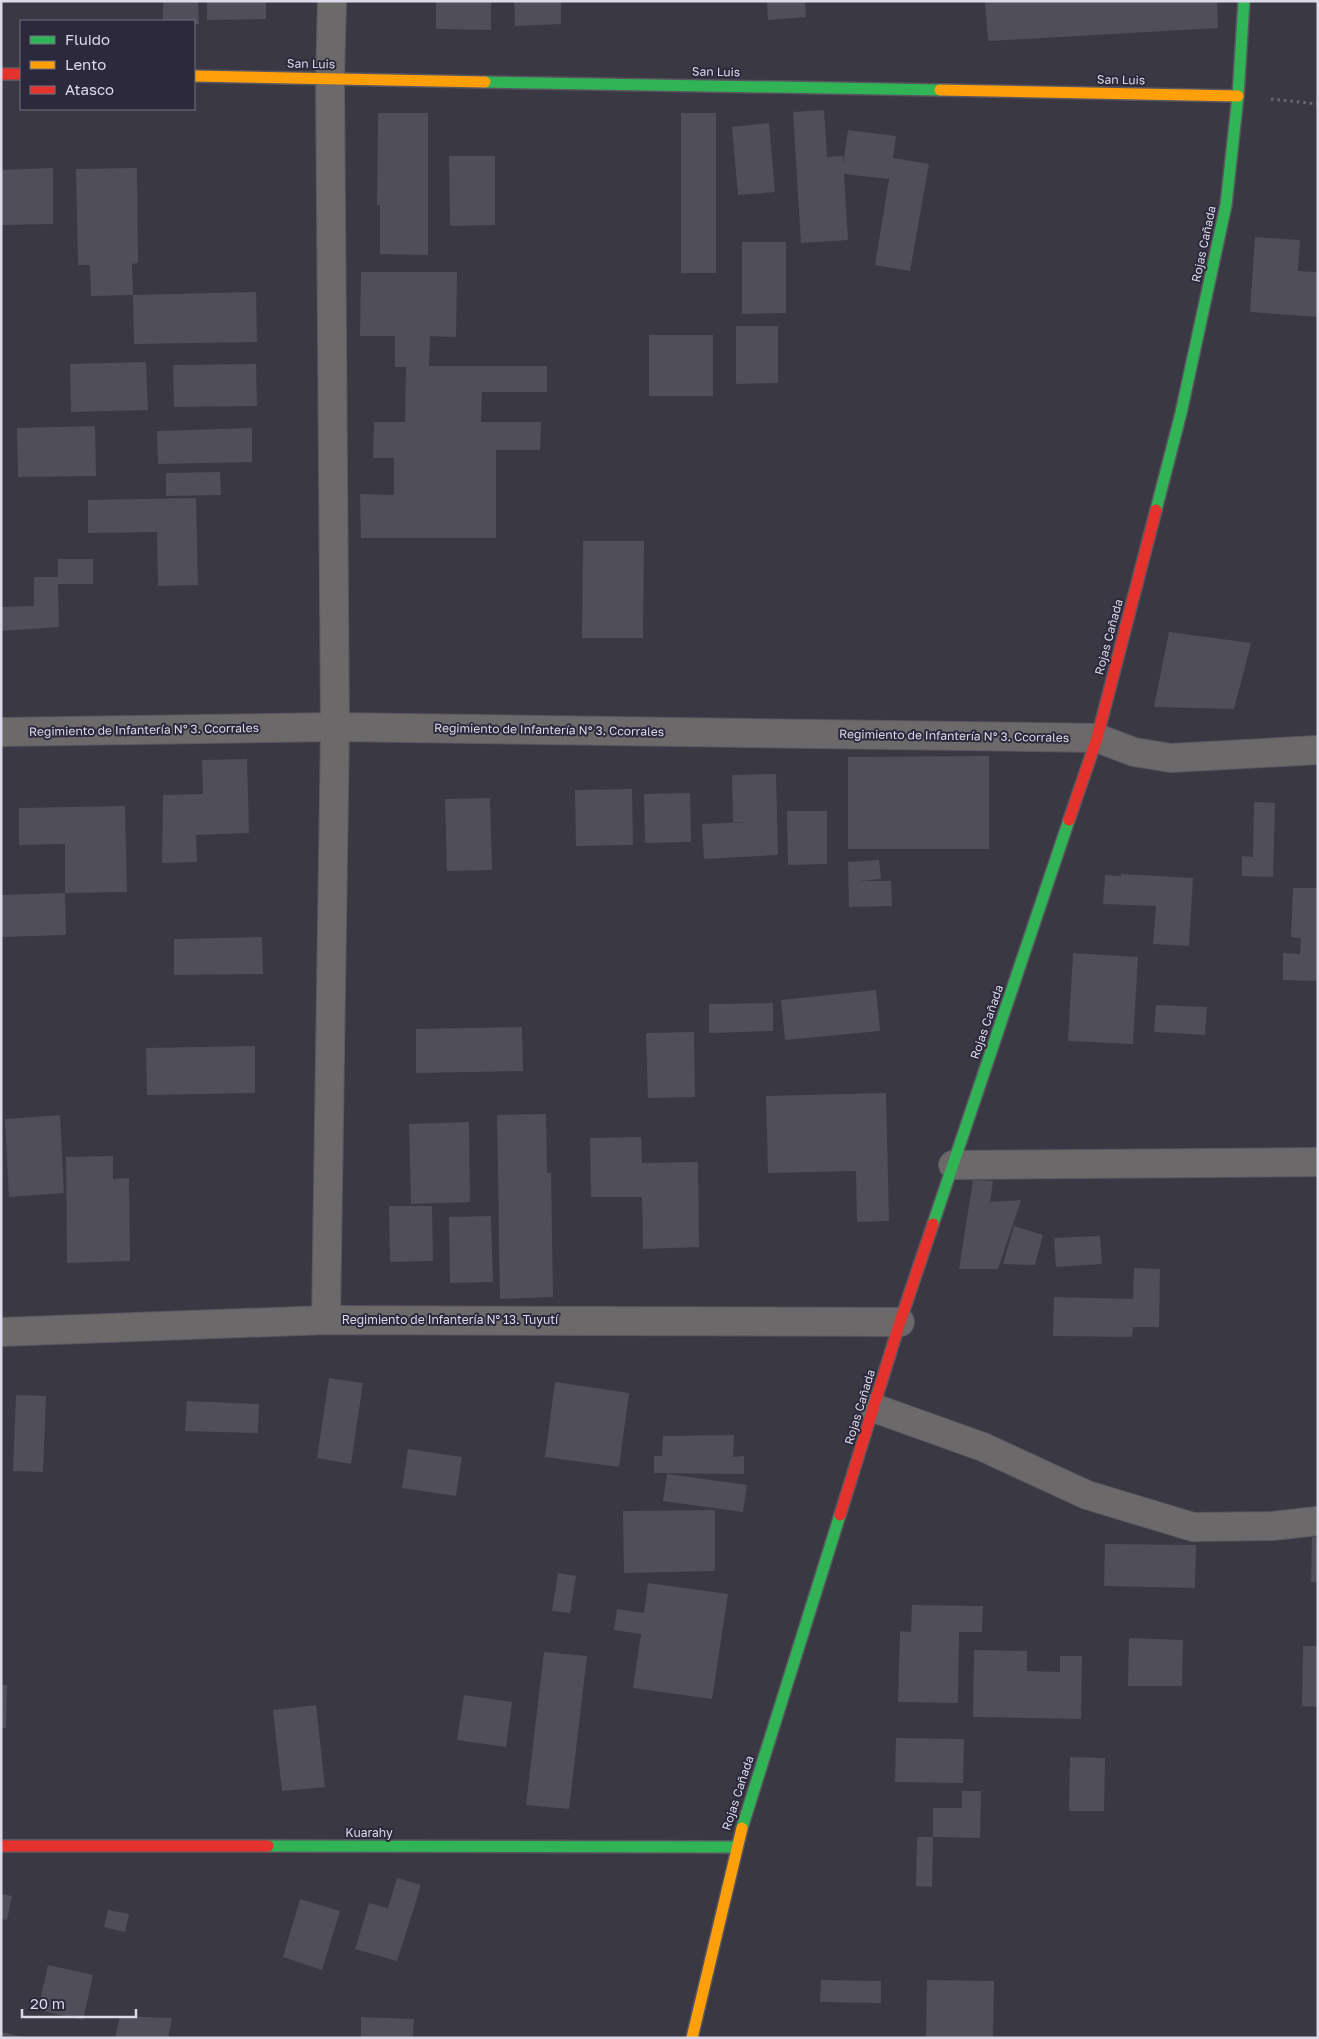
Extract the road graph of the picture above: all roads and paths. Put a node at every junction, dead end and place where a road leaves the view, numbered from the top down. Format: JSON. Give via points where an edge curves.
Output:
{"nodes":[{"id":1,"x":332,"y":1,"type":"edge"},
{"id":2,"x":1244,"y":1,"type":"edge"},
{"id":3,"x":1,"y":74,"type":"edge"},
{"id":4,"x":20,"y":74,"type":"edge"},
{"id":5,"x":195,"y":76,"type":"edge"},
{"id":6,"x":330,"y":78,"type":"junction"},
{"id":7,"x":1238,"y":96,"type":"junction"},
{"id":8,"x":1318,"y":104,"type":"edge"},
{"id":9,"x":335,"y":727,"type":"junction"},
{"id":10,"x":1,"y":732,"type":"edge"},
{"id":11,"x":1097,"y":738,"type":"junction"},
{"id":12,"x":1318,"y":750,"type":"edge"},
{"id":13,"x":1318,"y":1162,"type":"edge"},
{"id":14,"x":953,"y":1165,"type":"junction"},
{"id":15,"x":326,"y":1320,"type":"junction"},
{"id":16,"x":900,"y":1322,"type":"junction"},
{"id":17,"x":1,"y":1332,"type":"edge"},
{"id":18,"x":874,"y":1408,"type":"junction"},
{"id":19,"x":1318,"y":1521,"type":"edge"},
{"id":20,"x":1,"y":1846,"type":"edge"},
{"id":21,"x":736,"y":1847,"type":"junction"},
{"id":22,"x":692,"y":2038,"type":"edge"}],
"edges":[{"from":1,"to":6,"type":"street"},
{"from":2,"to":7,"type":"main road","name":"Rojas Cañada"},
{"from":3,"to":4,"type":"main road"},
{"from":5,"to":6,"type":"main road","name":"San Luis"},
{"from":6,"to":7,"type":"main road","name":"San Luis"},
{"from":6,"to":9,"type":"street"},
{"from":7,"to":8,"type":"path"},
{"from":7,"to":11,"type":"main road","name":"Rojas Cañada","via":[[1226,205],[1184,404]]},
{"from":9,"to":10,"type":"street","name":"Regimiento de Infantería N° 3. Ccorrales"},
{"from":9,"to":11,"type":"street","name":"Regimiento de Infantería N° 3. Ccorrales"},
{"from":9,"to":15,"type":"street"},
{"from":11,"to":12,"type":"street","name":"Regimiento de Infantería N° 3. Ccorrales","via":[[1134,752],[1172,758]]},
{"from":11,"to":14,"type":"main road","name":"Rojas Cañada"},
{"from":13,"to":14,"type":"street"},
{"from":14,"to":16,"type":"main road","name":"Rojas Cañada"},
{"from":15,"to":16,"type":"street","name":"Regimiento de Infantería N° 13. Tuyutí"},
{"from":15,"to":17,"type":"street","name":"Regimiento de Infantería N° 13. Tuyutí"},
{"from":16,"to":18,"type":"main road","name":"Rojas Cañada"},
{"from":18,"to":19,"type":"street","via":[[983,1447],[1087,1495],[1193,1527],[1272,1526]]},
{"from":18,"to":21,"type":"main road","name":"Rojas Cañada"},
{"from":20,"to":21,"type":"main road","name":"Kuarahy"},
{"from":21,"to":22,"type":"main road","name":"Rojas Cañada"}]}
